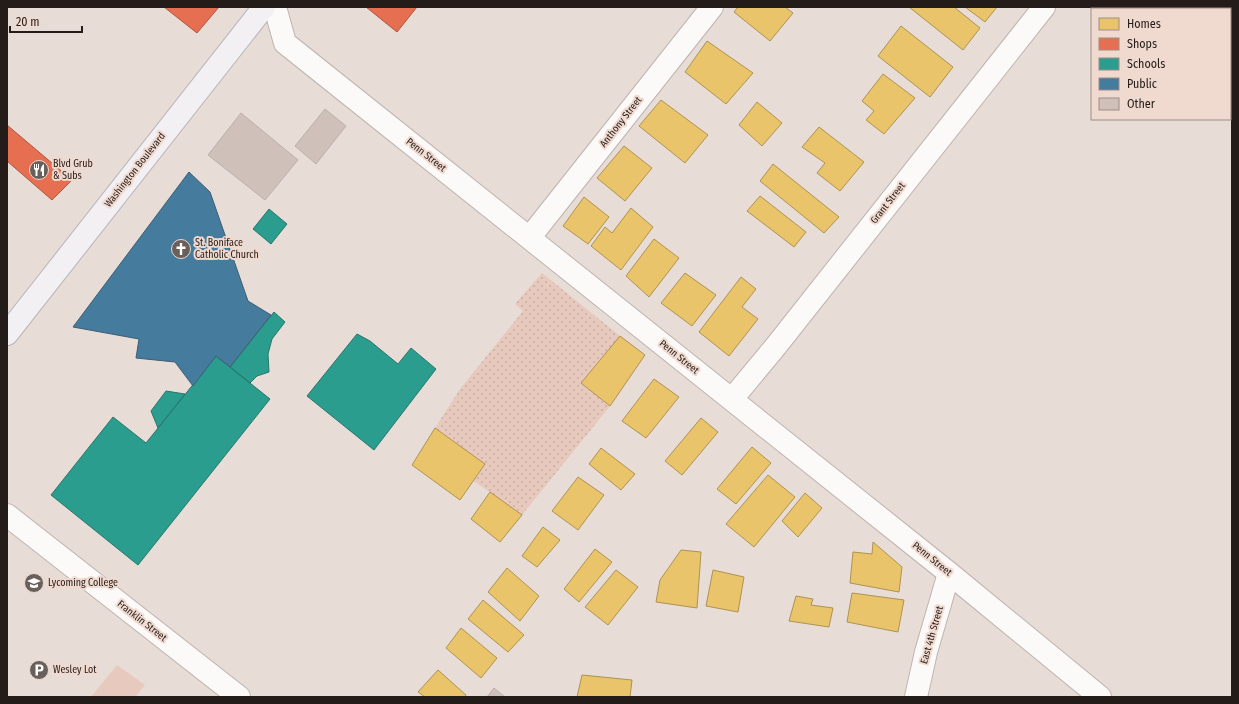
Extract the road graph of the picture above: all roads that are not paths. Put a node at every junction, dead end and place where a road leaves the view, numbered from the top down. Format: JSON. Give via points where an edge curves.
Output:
{"nodes":[{"id":1,"x":264,"y":7,"type":"edge"},
{"id":2,"x":275,"y":7,"type":"edge"},
{"id":3,"x":712,"y":7,"type":"edge"},
{"id":4,"x":1044,"y":7,"type":"edge"},
{"id":5,"x":530,"y":237,"type":"junction"},
{"id":6,"x":7,"y":334,"type":"edge"},
{"id":7,"x":732,"y":399,"type":"junction"},
{"id":8,"x":7,"y":515,"type":"edge"},
{"id":9,"x":949,"y":573,"type":"junction"},
{"id":10,"x":239,"y":697,"type":"edge"},
{"id":11,"x":916,"y":697,"type":"edge"},
{"id":12,"x":1100,"y":697,"type":"edge"}],
"edges":[{"from":1,"to":6,"type":"main road","name":"Washington Boulevard"},
{"from":2,"to":5,"type":"street","name":"Penn Street","via":[[285,43]]},
{"from":3,"to":5,"type":"street","name":"Anthony Street"},
{"from":4,"to":7,"type":"street","name":"Grant Street"},
{"from":5,"to":7,"type":"street","name":"Penn Street"},
{"from":7,"to":9,"type":"street","name":"Penn Street"},
{"from":8,"to":10,"type":"street","name":"Franklin Street"},
{"from":9,"to":11,"type":"street","name":"East 4th Street"},
{"from":9,"to":12,"type":"street","name":"Penn Street"}]}
